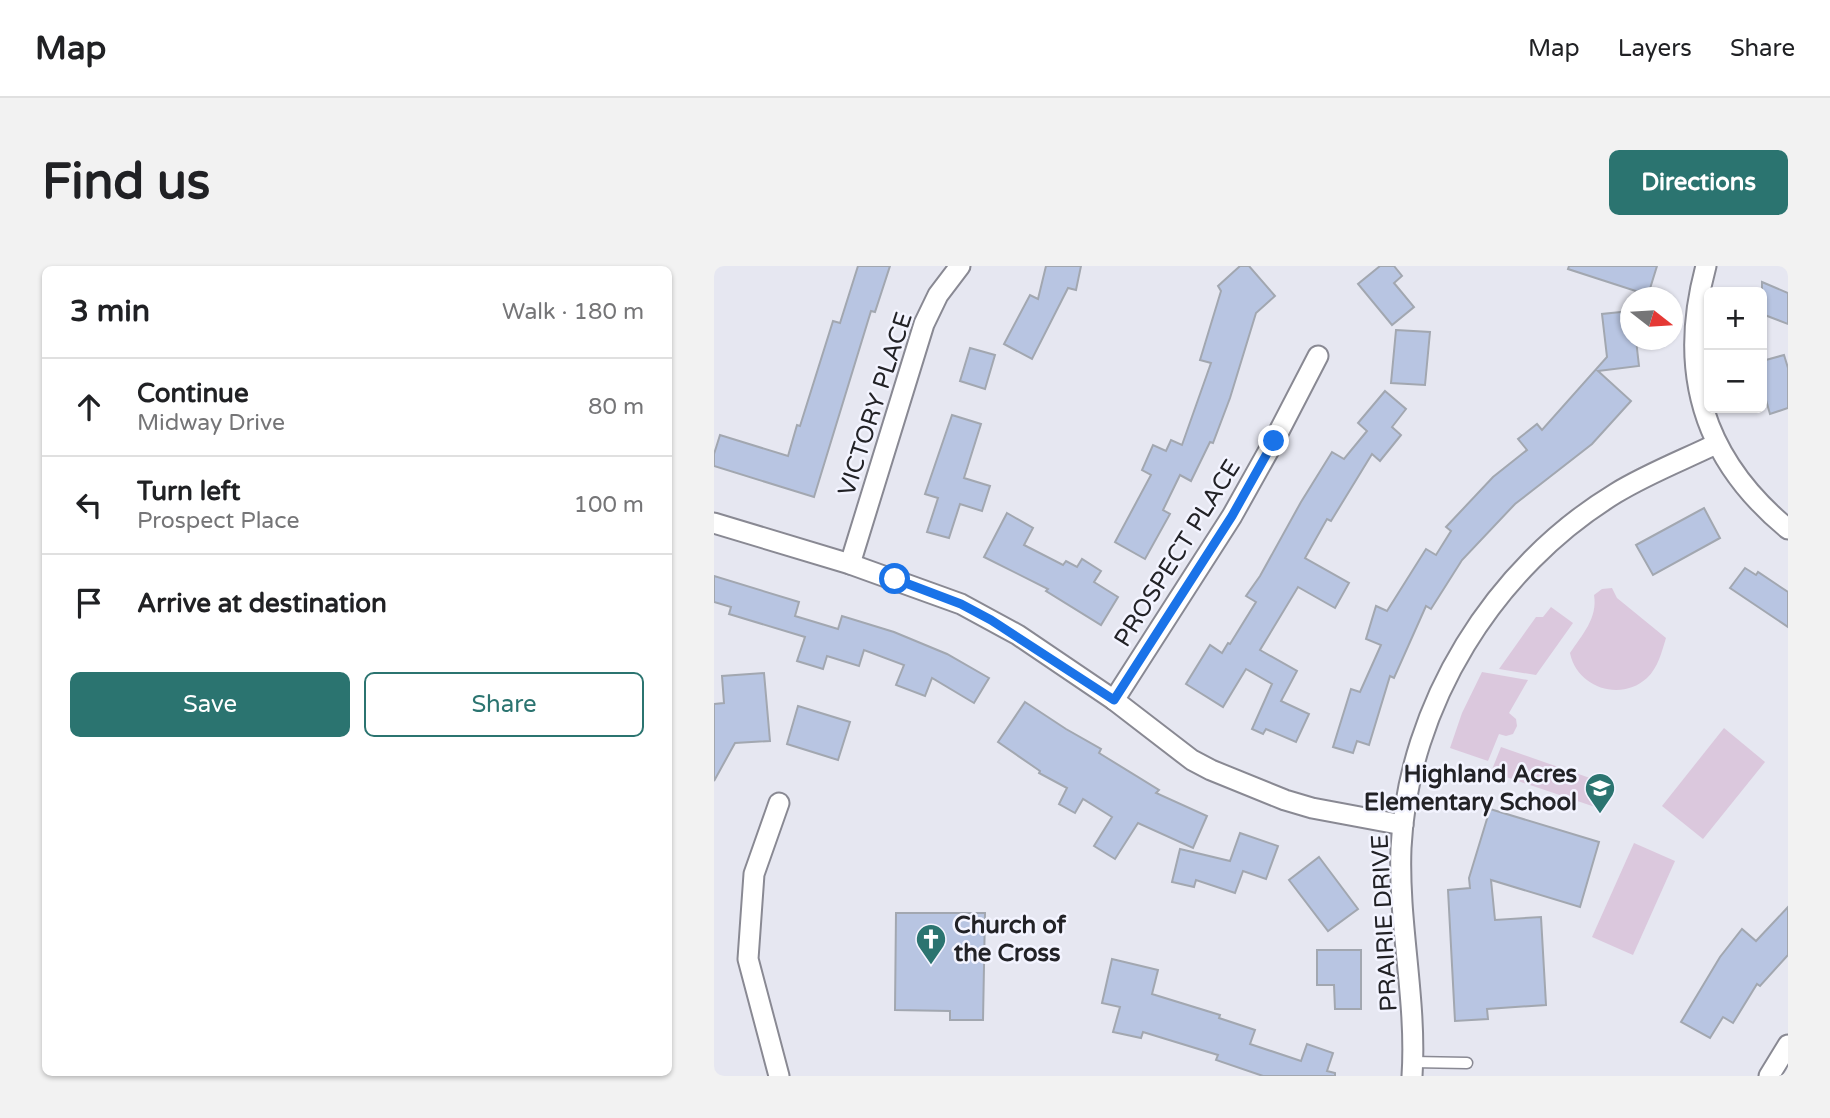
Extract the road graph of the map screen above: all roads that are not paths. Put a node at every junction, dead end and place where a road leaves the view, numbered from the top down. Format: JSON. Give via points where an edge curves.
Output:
{"nodes":[{"id":1,"x":960,"y":266,"type":"edge"},
{"id":2,"x":1706,"y":266,"type":"edge"},
{"id":3,"x":1318,"y":356,"type":"dead end"},
{"id":4,"x":1716,"y":444,"type":"junction"},
{"id":5,"x":714,"y":523,"type":"edge"},
{"id":6,"x":1788,"y":529,"type":"edge"},
{"id":7,"x":850,"y":564,"type":"junction"},
{"id":8,"x":1114,"y":700,"type":"junction"},
{"id":9,"x":779,"y":803,"type":"dead end"},
{"id":10,"x":1403,"y":825,"type":"junction"},
{"id":11,"x":1788,"y":1045,"type":"edge"},
{"id":12,"x":1466,"y":1063,"type":"dead end"},
{"id":13,"x":1412,"y":1069,"type":"edge"},
{"id":14,"x":779,"y":1076,"type":"edge"},
{"id":15,"x":1769,"y":1076,"type":"edge"}],
"edges":[{"from":1,"to":7,"type":"street","name":"VICTORY PLACE","via":[[924,324]]},
{"from":2,"to":4,"type":"street","via":[[1696,304],[1694,351],[1702,407]]},
{"from":3,"to":8,"type":"street","name":"PROSPECT PLACE","via":[[1232,516]]},
{"from":4,"to":6,"type":"street","via":[[1751,495]]},
{"from":4,"to":10,"type":"street","name":"PRAIRIE DRIVE","via":[[1615,493],[1563,532],[1515,577],[1466,643],[1441,689],[1414,767]]},
{"from":5,"to":7,"type":"street"},
{"from":7,"to":8,"type":"street","via":[[981,614]]},
{"from":8,"to":10,"type":"street","via":[[1211,770],[1312,808]]},
{"from":9,"to":14,"type":"street","via":[[754,874],[748,959]]},
{"from":10,"to":13,"type":"street","name":"PRAIRIE DRIVE","via":[[1401,868],[1412,1003]]},
{"from":11,"to":15,"type":"street"},
{"from":12,"to":13,"type":"lane"}]}
